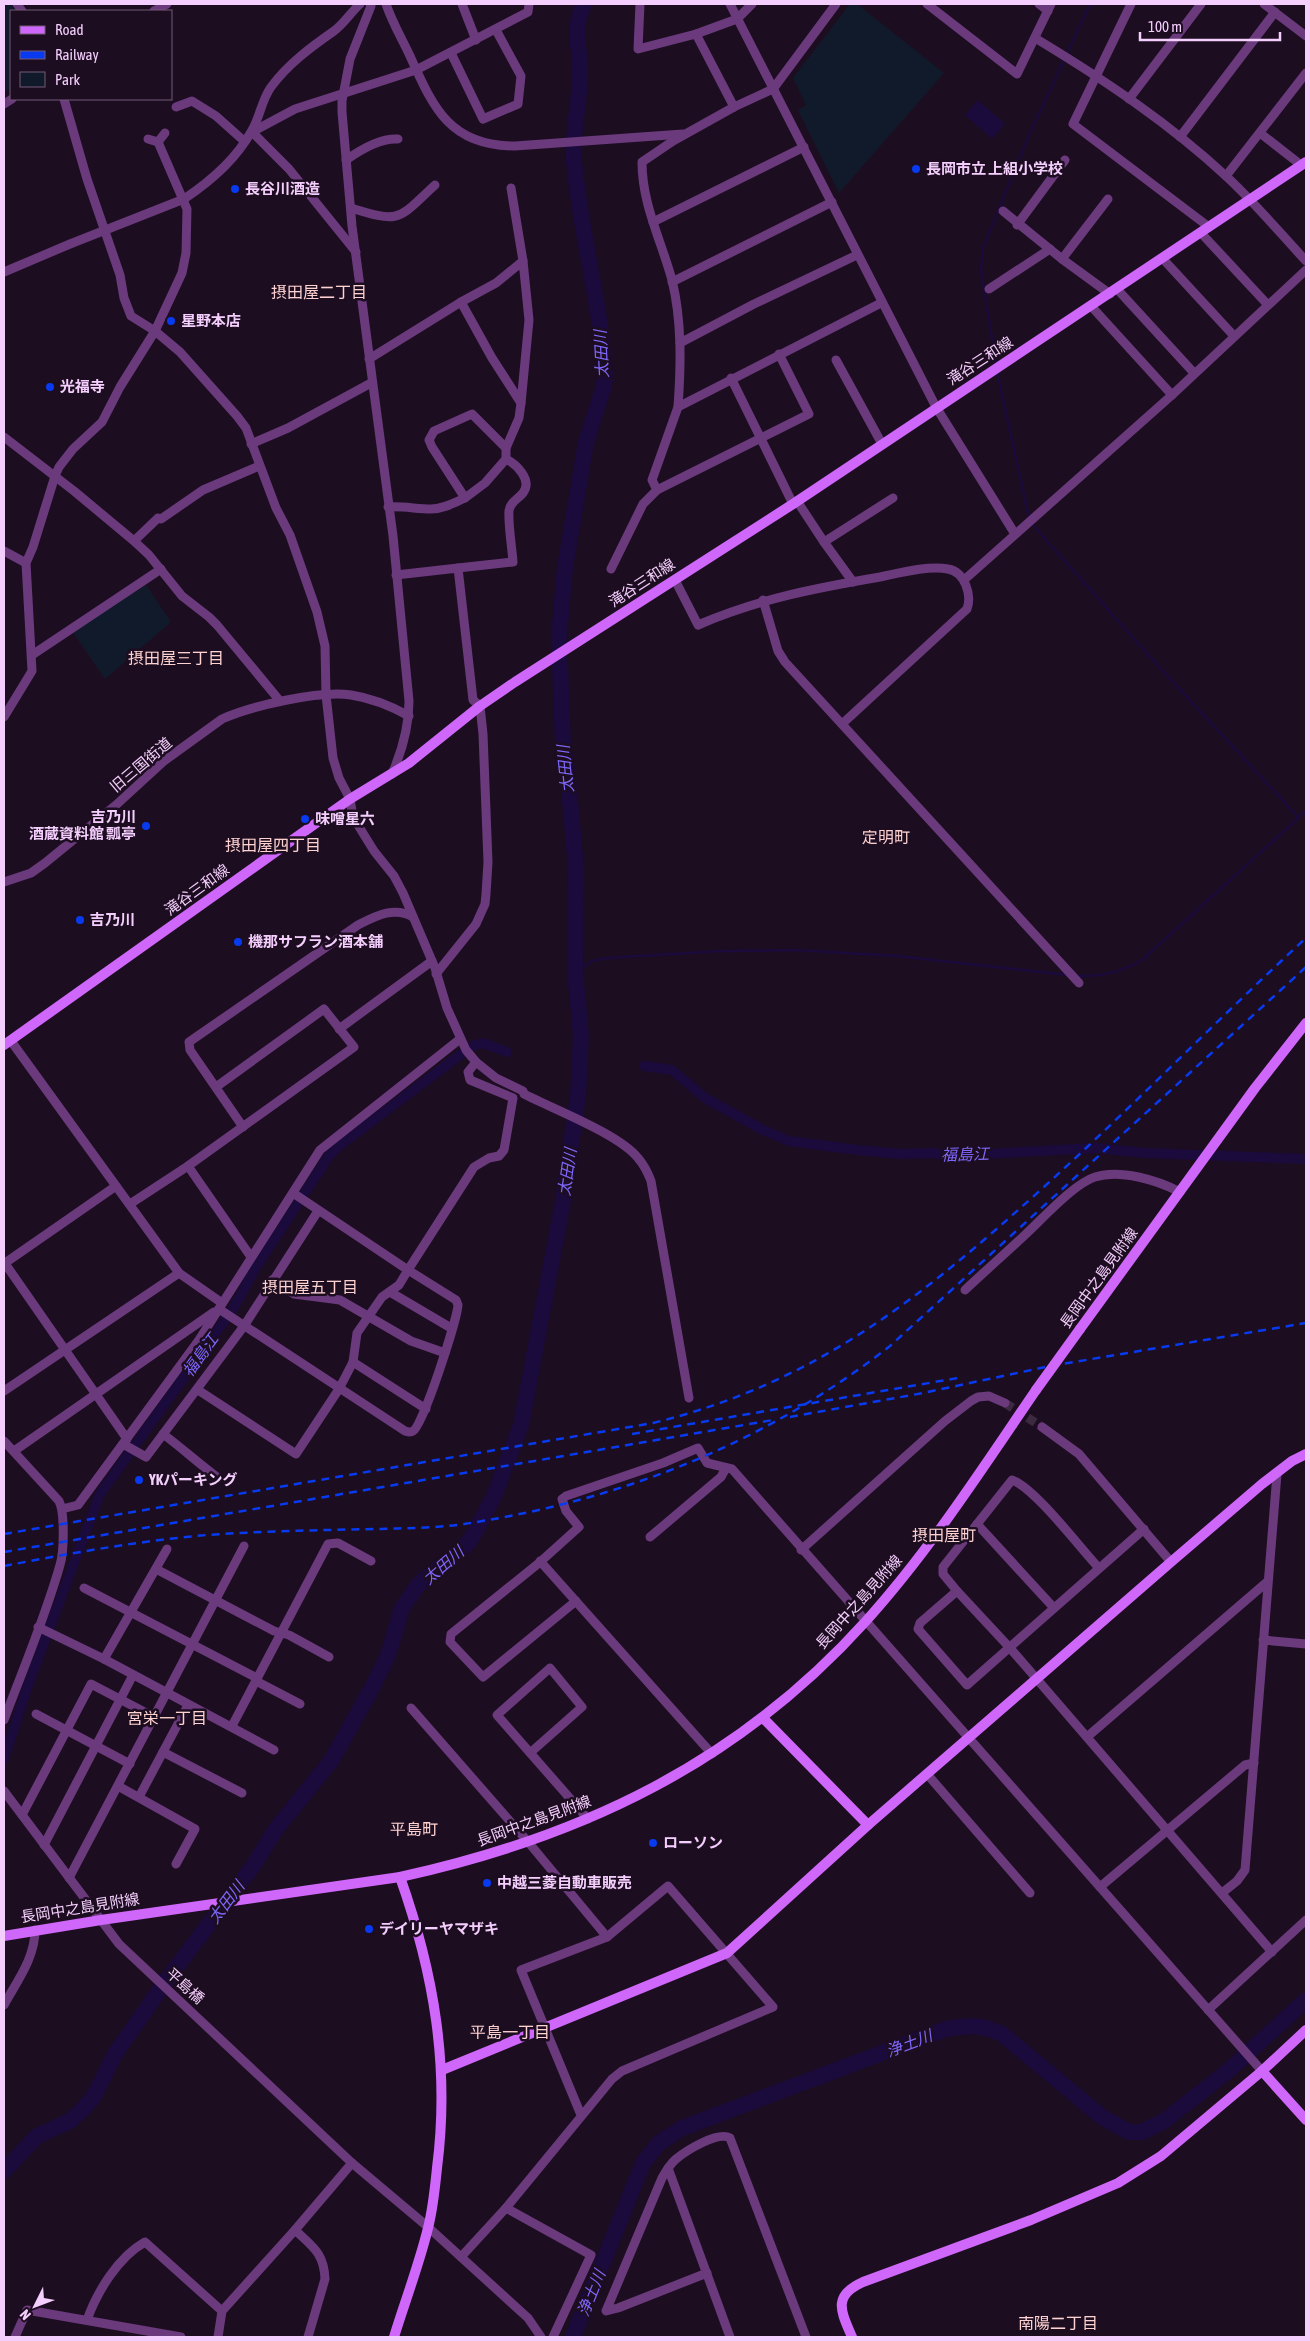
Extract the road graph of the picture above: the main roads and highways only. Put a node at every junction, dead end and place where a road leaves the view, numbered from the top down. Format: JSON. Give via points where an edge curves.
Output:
{"nodes":[{"id":1,"x":1304,"y":163,"type":"edge"},
{"id":2,"x":1306,"y":1023,"type":"edge"},
{"id":3,"x":8,"y":1043,"type":"edge"},
{"id":4,"x":1306,"y":1454,"type":"edge"},
{"id":5,"x":763,"y":1718,"type":"junction"},
{"id":6,"x":868,"y":1825,"type":"junction"},
{"id":7,"x":400,"y":1877,"type":"junction"},
{"id":8,"x":4,"y":1936,"type":"edge"},
{"id":9,"x":1306,"y":2030,"type":"edge"},
{"id":10,"x":442,"y":2070,"type":"junction"},
{"id":11,"x":1262,"y":2071,"type":"junction"},
{"id":12,"x":1306,"y":2120,"type":"edge"},
{"id":13,"x":394,"y":2337,"type":"edge"},
{"id":14,"x":852,"y":2337,"type":"edge"}],
"edges":[{"from":1,"to":3,"type":"main road","name":"滝谷三和線","via":[[795,502],[531,671],[392,774],[350,800]]},
{"from":2,"to":5,"type":"main road","name":"長岡中之島見附線","bridge":true,"via":[[1036,1390],[938,1532],[866,1622]]},
{"from":4,"to":6,"type":"main road","via":[[1292,1461],[1171,1562]]},
{"from":5,"to":6,"type":"main road"},
{"from":5,"to":7,"type":"main road","name":"長岡中之島見附線","via":[[712,1754],[654,1788],[588,1819],[529,1842]]},
{"from":6,"to":10,"type":"main road","via":[[727,1953]]},
{"from":7,"to":8,"type":"main road","name":"長岡中之島見附線"},
{"from":7,"to":10,"type":"main road","via":[[424,1950]]},
{"from":9,"to":11,"type":"main road"},
{"from":10,"to":13,"type":"main road","via":[[440,2143],[428,2227]]},
{"from":11,"to":12,"type":"main road"},
{"from":11,"to":14,"type":"main road","via":[[1161,2156],[1118,2183],[849,2290],[842,2299],[841,2307]]}]}
